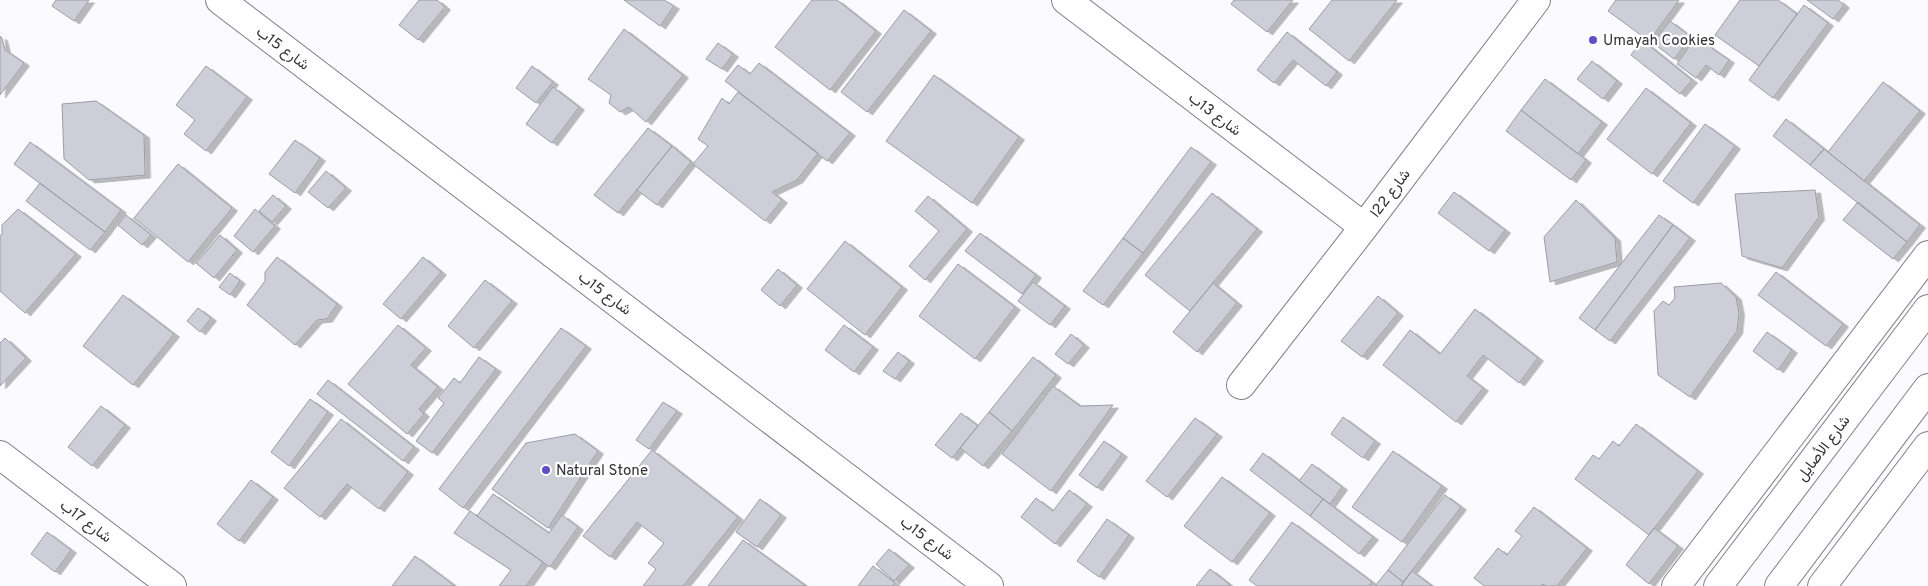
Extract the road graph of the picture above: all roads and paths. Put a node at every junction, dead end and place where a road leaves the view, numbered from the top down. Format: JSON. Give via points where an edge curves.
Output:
{"nodes":[{"id":1,"x":220,"y":0,"type":"edge"},
{"id":2,"x":1066,"y":0,"type":"edge"},
{"id":3,"x":1536,"y":0,"type":"edge"},
{"id":4,"x":1364,"y":227,"type":"junction"},
{"id":5,"x":1928,"y":255,"type":"edge"},
{"id":6,"x":1928,"y":310,"type":"edge"},
{"id":7,"x":1241,"y":385,"type":"dead end"},
{"id":8,"x":1928,"y":388,"type":"edge"},
{"id":9,"x":1928,"y":446,"type":"edge"},
{"id":10,"x":0,"y":455,"type":"edge"},
{"id":11,"x":172,"y":586,"type":"edge"},
{"id":12,"x":989,"y":586,"type":"edge"},
{"id":13,"x":1676,"y":586,"type":"edge"},
{"id":14,"x":1718,"y":586,"type":"edge"},
{"id":15,"x":1779,"y":586,"type":"edge"},
{"id":16,"x":1822,"y":586,"type":"edge"}],
"edges":[{"from":1,"to":12,"type":"street","name":"شارع 15ب"},
{"from":2,"to":4,"type":"street","name":"شارع 13ب"},
{"from":3,"to":4,"type":"street","name":"شارع 22ا"},
{"from":4,"to":7,"type":"street","name":"شارع 22ا"},
{"from":5,"to":13,"type":"street"},
{"from":6,"to":14,"type":"street","name":"شارع الأصايل"},
{"from":8,"to":15,"type":"street"},
{"from":9,"to":16,"type":"street"},
{"from":10,"to":11,"type":"street","name":"شارع 17ب"}]}
